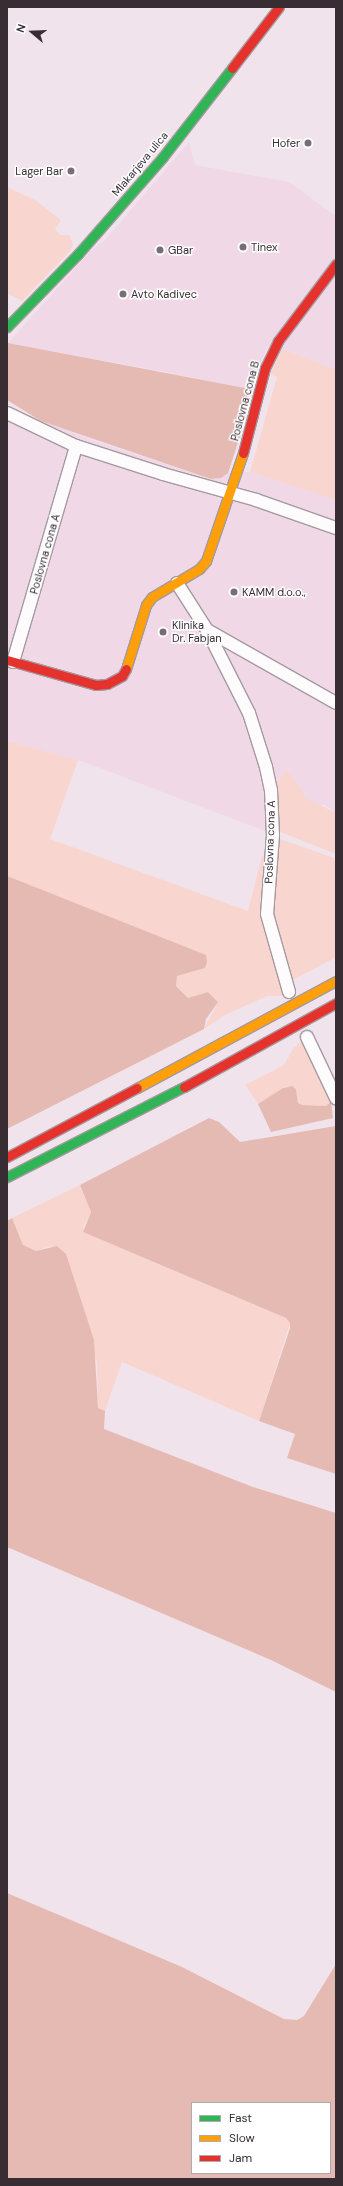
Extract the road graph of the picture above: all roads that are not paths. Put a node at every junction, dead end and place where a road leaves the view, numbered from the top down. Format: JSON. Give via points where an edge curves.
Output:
{"nodes":[{"id":1,"x":279,"y":7,"type":"edge"},
{"id":2,"x":336,"y":264,"type":"edge"},
{"id":3,"x":7,"y":327,"type":"edge"},
{"id":4,"x":7,"y":413,"type":"edge"},
{"id":5,"x":76,"y":446,"type":"junction"},
{"id":6,"x":231,"y":493,"type":"junction"},
{"id":7,"x":336,"y":528,"type":"edge"},
{"id":8,"x":177,"y":582,"type":"junction"},
{"id":9,"x":207,"y":630,"type":"junction"},
{"id":10,"x":10,"y":661,"type":"edge"},
{"id":11,"x":336,"y":703,"type":"edge"},
{"id":12,"x":336,"y":981,"type":"edge"},
{"id":13,"x":289,"y":992,"type":"dead end"},
{"id":14,"x":336,"y":1003,"type":"edge"},
{"id":15,"x":307,"y":1037,"type":"dead end"},
{"id":16,"x":336,"y":1098,"type":"edge"},
{"id":17,"x":7,"y":1157,"type":"edge"},
{"id":18,"x":7,"y":1177,"type":"edge"}],
"edges":[{"from":1,"to":3,"type":"main road","name":"Mlakarjeva ulica","via":[[148,174],[78,254]]},
{"from":2,"to":6,"type":"main road","name":"Poslovna cona B","via":[[278,341],[268,361]]},
{"from":4,"to":5,"type":"street"},
{"from":5,"to":6,"type":"street"},
{"from":5,"to":10,"type":"street","name":"Poslovna cona A"},
{"from":6,"to":7,"type":"street"},
{"from":6,"to":8,"type":"main road","name":"Poslovna cona A","via":[[206,561],[199,569]]},
{"from":8,"to":9,"type":"street","name":"Poslovna cona A"},
{"from":8,"to":10,"type":"main road","name":"Poslovna cona A","via":[[152,597],[146,606],[128,666],[122,676],[107,684],[82,683]]},
{"from":9,"to":11,"type":"street"},
{"from":9,"to":13,"type":"street","name":"Poslovna cona A","via":[[249,713],[266,767],[271,790],[272,835],[267,914]]},
{"from":12,"to":17,"type":"main road"},
{"from":14,"to":18,"type":"main road","via":[[182,1088]]},
{"from":15,"to":16,"type":"street"}]}
